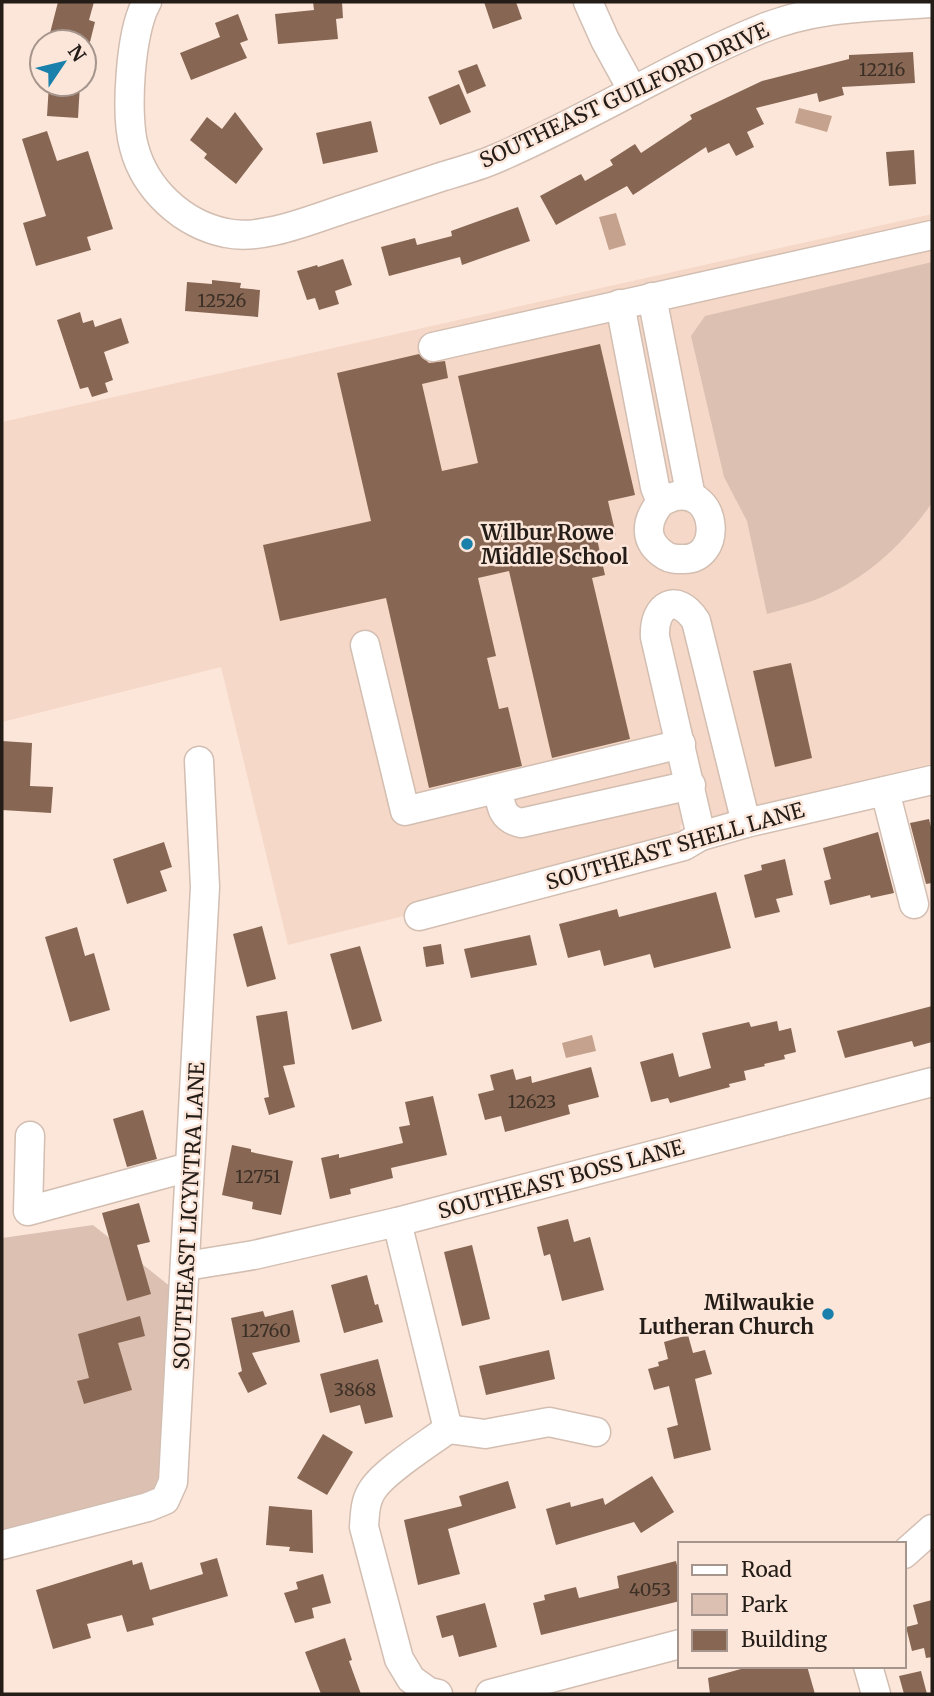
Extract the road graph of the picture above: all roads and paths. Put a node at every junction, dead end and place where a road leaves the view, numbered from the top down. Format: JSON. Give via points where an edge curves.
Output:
{"nodes":[{"id":1,"x":147,"y":2,"type":"edge"},
{"id":2,"x":588,"y":2,"type":"edge"},
{"id":3,"x":932,"y":3,"type":"edge"},
{"id":4,"x":633,"y":91,"type":"junction"},
{"id":5,"x":932,"y":235,"type":"edge"},
{"id":6,"x":652,"y":297,"type":"junction"},
{"id":7,"x":620,"y":304,"type":"junction"},
{"id":8,"x":433,"y":347,"type":"dead end"},
{"id":9,"x":691,"y":497,"type":"junction"},
{"id":10,"x":661,"y":502,"type":"junction"},
{"id":11,"x":365,"y":645,"type":"dead end"},
{"id":12,"x":681,"y":744,"type":"junction"},
{"id":13,"x":200,"y":761,"type":"dead end"},
{"id":14,"x":932,"y":780,"type":"edge"},
{"id":15,"x":691,"y":785,"type":"junction"},
{"id":16,"x":498,"y":789,"type":"junction"},
{"id":17,"x":885,"y":791,"type":"junction"},
{"id":18,"x":746,"y":823,"type":"junction"},
{"id":19,"x":701,"y":836,"type":"junction"},
{"id":20,"x":914,"y":904,"type":"dead end"},
{"id":21,"x":419,"y":916,"type":"dead end"},
{"id":22,"x":932,"y":1082,"type":"edge"},
{"id":23,"x":30,"y":1136,"type":"dead end"},
{"id":24,"x":190,"y":1167,"type":"junction"},
{"id":25,"x":397,"y":1222,"type":"junction"},
{"id":26,"x":186,"y":1266,"type":"junction"},
{"id":27,"x":448,"y":1429,"type":"junction"},
{"id":28,"x":596,"y":1432,"type":"dead end"},
{"id":29,"x":932,"y":1529,"type":"edge"},
{"id":30,"x":2,"y":1545,"type":"edge"},
{"id":31,"x":906,"y":1552,"type":"edge"},
{"id":32,"x":678,"y":1645,"type":"edge"},
{"id":33,"x":869,"y":1668,"type":"edge"},
{"id":34,"x":439,"y":1694,"type":"edge"},
{"id":35,"x":490,"y":1694,"type":"edge"},
{"id":36,"x":876,"y":1694,"type":"edge"}],
"edges":[{"from":1,"to":4,"type":"street","name":"SOUTHEAST GUILFORD DRIVE","via":[[135,35],[129,117],[135,153],[168,204],[227,233],[288,227],[493,160]]},
{"from":2,"to":4,"type":"street"},
{"from":3,"to":4,"type":"street","name":"SOUTHEAST GUILFORD DRIVE","via":[[799,15]]},
{"from":5,"to":6,"type":"street"},
{"from":6,"to":7,"type":"street"},
{"from":6,"to":9,"type":"street"},
{"from":7,"to":8,"type":"street"},
{"from":7,"to":10,"type":"street"},
{"from":9,"to":10,"type":"street","via":[[677,495]]},
{"from":9,"to":10,"type":"street","via":[[704,505],[712,520],[710,540],[688,559],[670,558],[655,548],[648,532],[651,514]]},
{"from":11,"to":16,"type":"street","via":[[405,811]]},
{"from":12,"to":15,"type":"street"},
{"from":12,"to":16,"type":"street"},
{"from":12,"to":18,"type":"street","via":[[655,627],[657,616],[672,604],[681,604],[696,621]]},
{"from":13,"to":24,"type":"street","name":"SOUTHEAST LICYNTRA LANE","via":[[205,887]]},
{"from":14,"to":17,"type":"street","name":"SOUTHEAST SHELL LANE"},
{"from":15,"to":16,"type":"street","via":[[521,823],[501,810]]},
{"from":15,"to":19,"type":"street"},
{"from":17,"to":18,"type":"street","name":"SOUTHEAST SHELL LANE"},
{"from":17,"to":20,"type":"street"},
{"from":18,"to":19,"type":"street","name":"SOUTHEAST SHELL LANE"},
{"from":19,"to":21,"type":"street","name":"SOUTHEAST SHELL LANE","via":[[684,846]]},
{"from":22,"to":25,"type":"street","name":"SOUTHEAST BOSS LANE"},
{"from":23,"to":24,"type":"street","via":[[28,1211]]},
{"from":24,"to":26,"type":"street","name":"SOUTHEAST LICYNTRA LANE"},
{"from":25,"to":26,"type":"street","name":"SOUTHEAST BOSS LANE"},
{"from":25,"to":27,"type":"street"},
{"from":26,"to":30,"type":"street","name":"SOUTHEAST LICYNTRA LANE","via":[[173,1482],[165,1500]]},
{"from":27,"to":28,"type":"street","via":[[485,1434],[549,1422]]},
{"from":27,"to":34,"type":"street","via":[[371,1490],[364,1527],[399,1659],[411,1679]]},
{"from":29,"to":31,"type":"street"},
{"from":32,"to":35,"type":"street"},
{"from":33,"to":36,"type":"street"}]}
